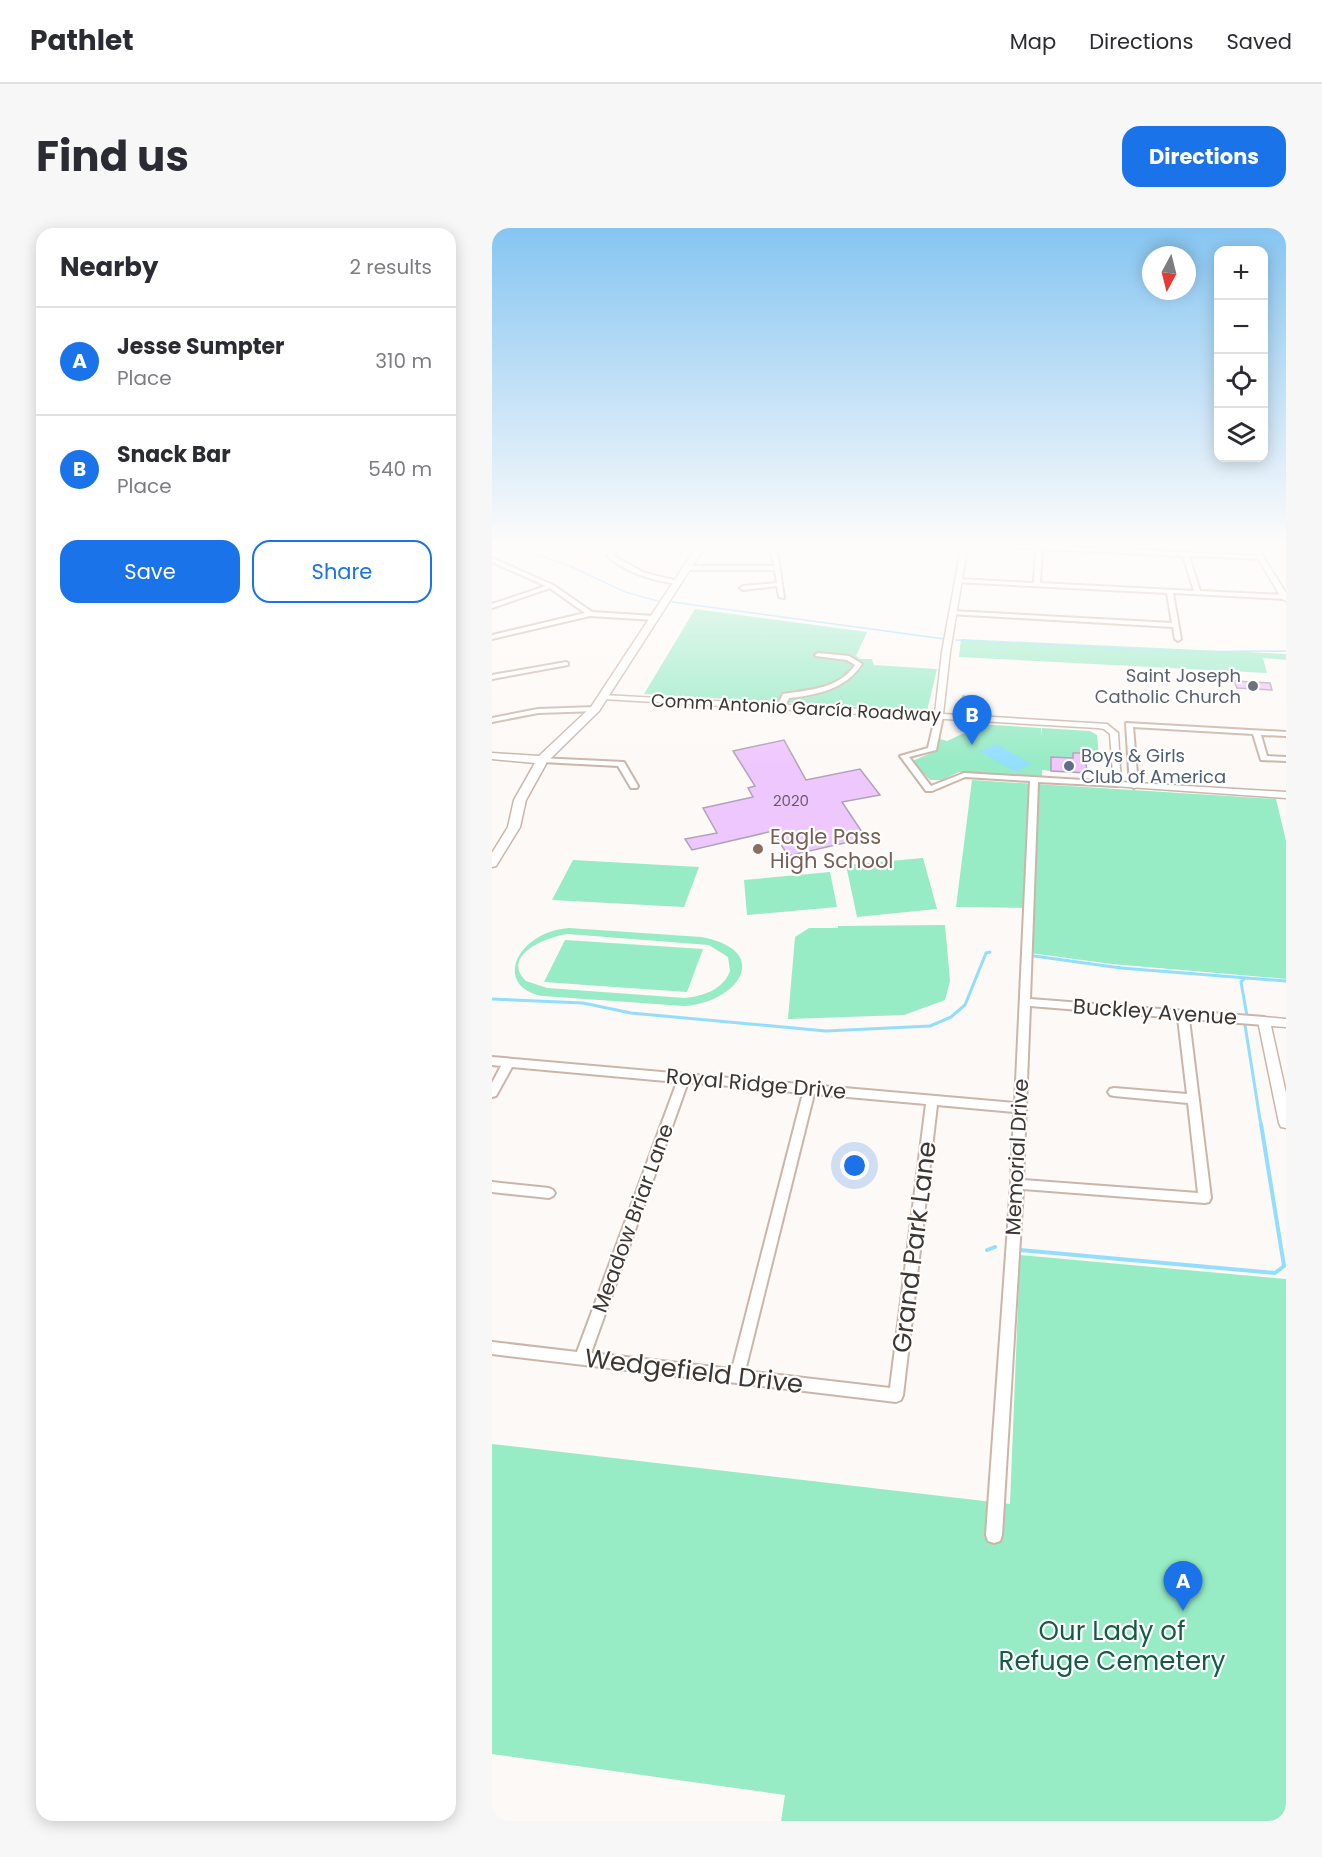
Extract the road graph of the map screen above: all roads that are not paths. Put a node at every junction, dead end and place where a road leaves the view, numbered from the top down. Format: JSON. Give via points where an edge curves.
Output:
{"nodes":[{"id":1,"x":576,"y":617,"type":"edge"},
{"id":2,"x":643,"y":617,"type":"edge"},
{"id":3,"x":951,"y":617,"type":"edge"},
{"id":4,"x":1033,"y":617,"type":"edge"},
{"id":5,"x":1174,"y":617,"type":"edge"},
{"id":6,"x":654,"y":618,"type":"joint"},
{"id":7,"x":1175,"y":625,"type":"junction"},
{"id":8,"x":492,"y":637,"type":"edge"},
{"id":9,"x":1178,"y":639,"type":"dead end"},
{"id":10,"x":818,"y":655,"type":"dead end"},
{"id":11,"x":566,"y":664,"type":"dead end"},
{"id":12,"x":492,"y":677,"type":"edge"},
{"id":13,"x":603,"y":697,"type":"junction"},
{"id":14,"x":781,"y":707,"type":"junction"},
{"id":15,"x":595,"y":710,"type":"junction"},
{"id":16,"x":939,"y":716,"type":"junction"},
{"id":17,"x":492,"y":720,"type":"edge"},
{"id":18,"x":1256,"y":732,"type":"junction"},
{"id":19,"x":1286,"y":734,"type":"edge"},
{"id":20,"x":492,"y":756,"type":"edge"},
{"id":21,"x":542,"y":759,"type":"junction"},
{"id":22,"x":1286,"y":759,"type":"edge"},
{"id":23,"x":1034,"y":779,"type":"junction"},
{"id":24,"x":1117,"y":784,"type":"junction"},
{"id":25,"x":633,"y":786,"type":"dead end"},
{"id":26,"x":1134,"y":786,"type":"junction"},
{"id":27,"x":1285,"y":798,"type":"edge"},
{"id":28,"x":492,"y":863,"type":"edge"},
{"id":29,"x":1025,"y":1002,"type":"junction"},
{"id":30,"x":1183,"y":1015,"type":"junction"},
{"id":31,"x":1264,"y":1021,"type":"junction"},
{"id":32,"x":1286,"y":1023,"type":"edge"},
{"id":33,"x":492,"y":1061,"type":"edge"},
{"id":34,"x":508,"y":1063,"type":"junction"},
{"id":35,"x":684,"y":1078,"type":"junction"},
{"id":36,"x":810,"y":1089,"type":"junction"},
{"id":37,"x":1114,"y":1092,"type":"dead end"},
{"id":38,"x":492,"y":1094,"type":"edge"},
{"id":39,"x":1193,"y":1099,"type":"junction"},
{"id":40,"x":932,"y":1100,"type":"junction"},
{"id":41,"x":1020,"y":1108,"type":"junction"},
{"id":42,"x":1285,"y":1116,"type":"edge"},
{"id":43,"x":1017,"y":1184,"type":"junction"},
{"id":44,"x":492,"y":1187,"type":"edge"},
{"id":45,"x":549,"y":1193,"type":"dead end"},
{"id":46,"x":492,"y":1348,"type":"edge"},
{"id":47,"x":582,"y":1358,"type":"junction"},
{"id":48,"x":737,"y":1376,"type":"junction"},
{"id":49,"x":896,"y":1395,"type":"joint"},
{"id":50,"x":993,"y":1535,"type":"dead end"}],
"edges":[{"from":1,"to":8,"type":"street"},
{"from":2,"to":6,"type":"street"},
{"from":3,"to":16,"type":"street"},
{"from":4,"to":7,"type":"street"},
{"from":5,"to":7,"type":"street"},
{"from":6,"to":13,"type":"main road"},
{"from":7,"to":9,"type":"street"},
{"from":10,"to":14,"type":"street","via":[[849,658],[859,664],[856,670],[828,687],[786,696]]},
{"from":11,"to":12,"type":"street"},
{"from":13,"to":14,"type":"street","name":"Comm Antonio García Roadway"},
{"from":13,"to":15,"type":"main road"},
{"from":14,"to":16,"type":"street","name":"Comm Antonio García Roadway"},
{"from":15,"to":17,"type":"street","via":[[538,711]]},
{"from":15,"to":21,"type":"main road"},
{"from":16,"to":23,"type":"street","via":[[932,750],[904,756],[929,789],[964,775]]},
{"from":16,"to":24,"type":"street","name":"Comm Antonio García Roadway","via":[[1107,727],[1114,733]]},
{"from":18,"to":19,"type":"street"},
{"from":18,"to":22,"type":"street","via":[[1264,758]]},
{"from":18,"to":26,"type":"street","via":[[1129,725]]},
{"from":20,"to":21,"type":"main road"},
{"from":21,"to":25,"type":"street","via":[[621,764]]},
{"from":21,"to":28,"type":"main road","via":[[520,800],[514,826]]},
{"from":23,"to":24,"type":"street"},
{"from":23,"to":29,"type":"street","name":"Memorial Drive"},
{"from":24,"to":26,"type":"street"},
{"from":26,"to":27,"type":"street"},
{"from":29,"to":30,"type":"street","name":"Buckley Avenue"},
{"from":29,"to":41,"type":"street","name":"Memorial Drive"},
{"from":30,"to":31,"type":"street","name":"Buckley Avenue"},
{"from":30,"to":39,"type":"street"},
{"from":31,"to":32,"type":"street","name":"Buckley Avenue"},
{"from":31,"to":42,"type":"street"},
{"from":33,"to":34,"type":"street","name":"Royal Ridge Drive"},
{"from":34,"to":35,"type":"street","name":"Royal Ridge Drive"},
{"from":34,"to":38,"type":"street"},
{"from":35,"to":36,"type":"street","name":"Royal Ridge Drive"},
{"from":35,"to":47,"type":"street","name":"Meadow Briar Lane"},
{"from":36,"to":40,"type":"street","name":"Royal Ridge Drive"},
{"from":36,"to":48,"type":"street"},
{"from":37,"to":39,"type":"street"},
{"from":39,"to":43,"type":"street","via":[[1205,1198]]},
{"from":40,"to":41,"type":"street","name":"Royal Ridge Drive"},
{"from":40,"to":49,"type":"street","name":"Grand Park Lane"},
{"from":41,"to":43,"type":"street","name":"Memorial Drive"},
{"from":43,"to":50,"type":"street","name":"Memorial Drive"},
{"from":44,"to":45,"type":"street"},
{"from":46,"to":47,"type":"street","name":"Wedgefield Drive"},
{"from":47,"to":48,"type":"street","name":"Wedgefield Drive"},
{"from":48,"to":49,"type":"street","name":"Wedgefield Drive"}]}
